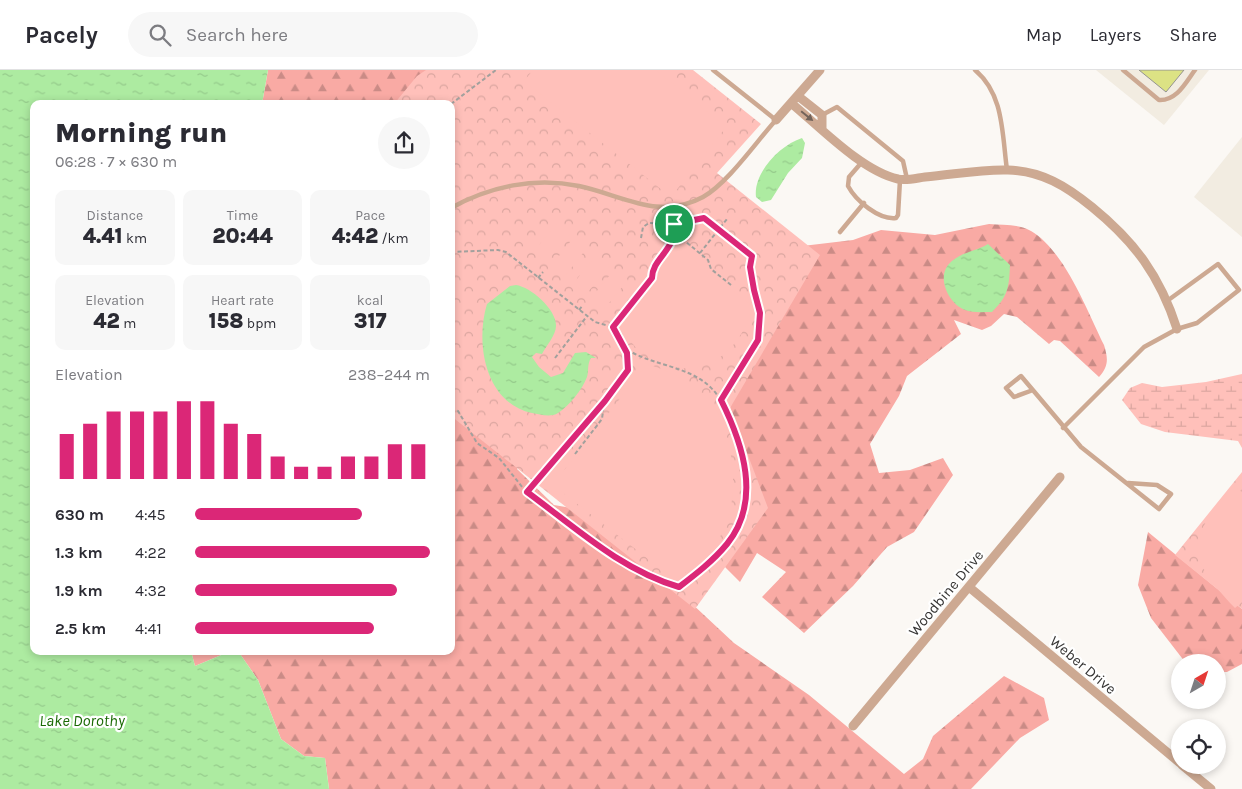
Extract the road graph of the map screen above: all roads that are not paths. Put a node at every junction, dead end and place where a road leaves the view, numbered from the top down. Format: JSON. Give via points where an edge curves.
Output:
{"nodes":[{"id":1,"x":713,"y":70,"type":"edge"},
{"id":2,"x":820,"y":70,"type":"edge"},
{"id":3,"x":975,"y":70,"type":"edge"},
{"id":4,"x":1122,"y":70,"type":"edge"},
{"id":5,"x":1195,"y":70,"type":"edge"},
{"id":6,"x":798,"y":96,"type":"junction"},
{"id":7,"x":791,"y":103,"type":"junction"},
{"id":8,"x":822,"y":115,"type":"junction"},
{"id":9,"x":776,"y":120,"type":"junction"},
{"id":10,"x":822,"y":129,"type":"junction"},
{"id":11,"x":862,"y":162,"type":"junction"},
{"id":12,"x":1007,"y":170,"type":"junction"},
{"id":13,"x":903,"y":179,"type":"junction"},
{"id":14,"x":864,"y":203,"type":"junction"},
{"id":15,"x":455,"y":206,"type":"edge"},
{"id":16,"x":840,"y":232,"type":"dead end"},
{"id":17,"x":1167,"y":301,"type":"junction"},
{"id":18,"x":1177,"y":329,"type":"junction"},
{"id":19,"x":1033,"y":390,"type":"junction"},
{"id":20,"x":1064,"y":428,"type":"junction"},
{"id":21,"x":1060,"y":477,"type":"dead end"},
{"id":22,"x":1128,"y":483,"type":"junction"},
{"id":23,"x":969,"y":587,"type":"junction"},
{"id":24,"x":853,"y":726,"type":"dead end"},
{"id":25,"x":1171,"y":756,"type":"edge"},
{"id":26,"x":1193,"y":774,"type":"edge"},
{"id":27,"x":1211,"y":789,"type":"edge"}],
"edges":[{"from":1,"to":9,"type":"lane"},
{"from":2,"to":6,"type":"street"},
{"from":3,"to":12,"type":"lane","via":[[986,79],[998,103]]},
{"from":4,"to":5,"type":"lane","via":[[1160,100],[1167,100],[1174,98]]},
{"from":6,"to":7,"type":"street"},
{"from":6,"to":8,"type":"street"},
{"from":7,"to":9,"type":"street"},
{"from":7,"to":10,"type":"street","one_way":true},
{"from":8,"to":10,"type":"street"},
{"from":8,"to":13,"type":"lane","via":[[837,107],[903,161]]},
{"from":9,"to":15,"type":"lane","via":[[714,190],[694,202],[672,207],[648,207],[590,189],[552,183],[500,188]]},
{"from":10,"to":11,"type":"street"},
{"from":11,"to":13,"type":"street"},
{"from":11,"to":14,"type":"lane","via":[[848,182],[851,192]]},
{"from":12,"to":13,"type":"street"},
{"from":12,"to":17,"type":"street","via":[[1031,173],[1061,184],[1109,221],[1132,243],[1155,276]]},
{"from":13,"to":14,"type":"lane","via":[[896,218],[884,218]]},
{"from":14,"to":16,"type":"lane"},
{"from":17,"to":18,"type":"street"},
{"from":17,"to":18,"type":"lane","via":[[1218,264],[1239,290],[1197,323]]},
{"from":18,"to":20,"type":"lane","via":[[1144,347]]},
{"from":19,"to":19,"type":"lane","via":[[1014,397],[1006,388],[1022,376]]},
{"from":19,"to":20,"type":"lane"},
{"from":20,"to":22,"type":"lane","via":[[1081,447]]},
{"from":21,"to":23,"type":"street","name":"Woodbine Drive"},
{"from":22,"to":22,"type":"lane","via":[[1160,509],[1171,494],[1158,485]]},
{"from":23,"to":24,"type":"street","name":"Woodbine Drive"},
{"from":23,"to":25,"type":"street","name":"Weber Drive"},
{"from":26,"to":27,"type":"street","name":"Weber Drive"}]}
